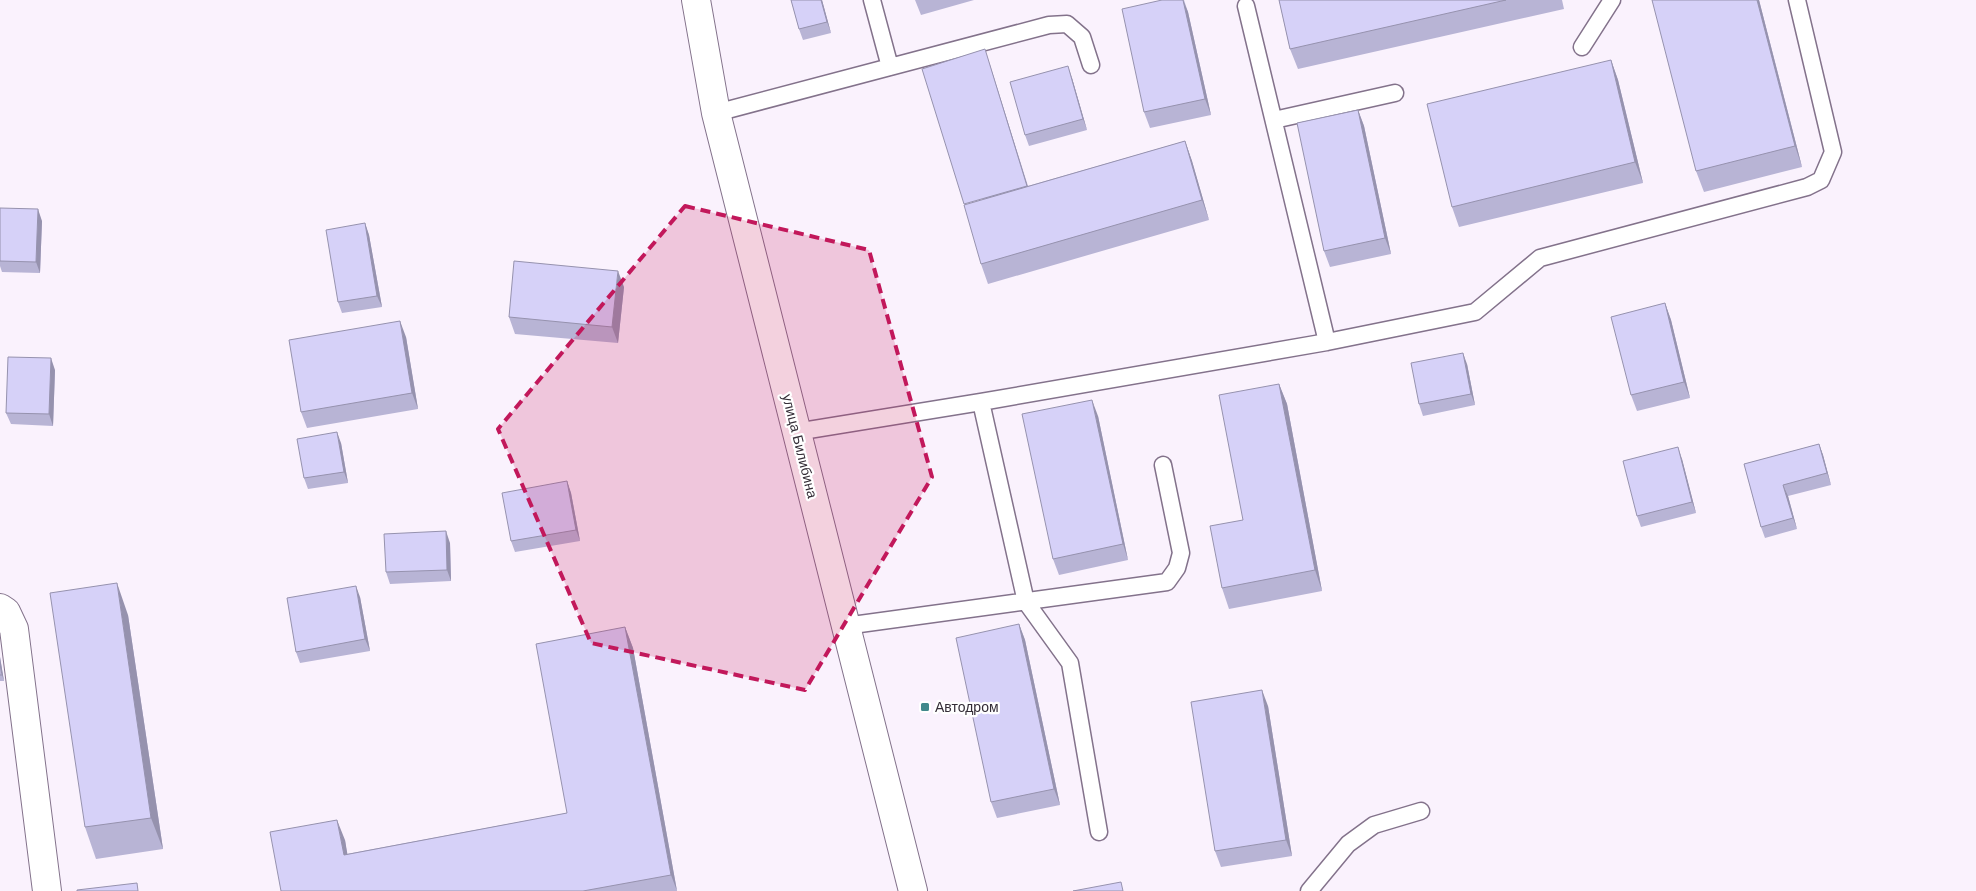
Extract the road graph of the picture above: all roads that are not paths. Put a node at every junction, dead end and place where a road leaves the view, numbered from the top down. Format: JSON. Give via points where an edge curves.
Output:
{"nodes":[{"id":1,"x":696,"y":0,"type":"edge"},
{"id":2,"x":872,"y":0,"type":"edge"},
{"id":3,"x":1612,"y":0,"type":"edge"},
{"id":4,"x":1797,"y":0,"type":"edge"},
{"id":5,"x":1246,"y":6,"type":"dead end"},
{"id":6,"x":1582,"y":47,"type":"dead end"},
{"id":7,"x":1091,"y":65,"type":"dead end"},
{"id":8,"x":890,"y":67,"type":"junction"},
{"id":9,"x":1396,"y":93,"type":"dead end"},
{"id":10,"x":716,"y":113,"type":"junction"},
{"id":11,"x":1274,"y":120,"type":"junction"},
{"id":12,"x":1327,"y":342,"type":"junction"},
{"id":13,"x":981,"y":402,"type":"junction"},
{"id":14,"x":796,"y":432,"type":"junction"},
{"id":15,"x":1163,"y":464,"type":"dead end"},
{"id":16,"x":1026,"y":602,"type":"junction"},
{"id":17,"x":0,"y":608,"type":"edge"},
{"id":18,"x":845,"y":626,"type":"junction"},
{"id":19,"x":1421,"y":811,"type":"dead end"},
{"id":20,"x":1099,"y":832,"type":"dead end"},
{"id":21,"x":911,"y":889,"type":"edge"},
{"id":22,"x":47,"y":891,"type":"edge"},
{"id":23,"x":1309,"y":891,"type":"edge"}],
"edges":[{"from":1,"to":10,"type":"main road","name":"улица Билибина"},
{"from":2,"to":8,"type":"lane"},
{"from":3,"to":6,"type":"lane"},
{"from":4,"to":12,"type":"lane","via":[[1833,152],[1821,180],[1807,187],[1540,258],[1475,312]]},
{"from":5,"to":11,"type":"lane"},
{"from":7,"to":8,"type":"lane","via":[[1082,37],[1067,24],[1049,25]]},
{"from":8,"to":10,"type":"lane"},
{"from":9,"to":11,"type":"lane"},
{"from":10,"to":14,"type":"main road","name":"улица Билибина"},
{"from":11,"to":12,"type":"lane"},
{"from":12,"to":13,"type":"lane"},
{"from":13,"to":14,"type":"lane"},
{"from":13,"to":16,"type":"lane"},
{"from":14,"to":18,"type":"main road","name":"улица Билибина"},
{"from":15,"to":16,"type":"lane","via":[[1181,552],[1167,582]]},
{"from":16,"to":18,"type":"lane"},
{"from":16,"to":20,"type":"lane","via":[[1070,662]]},
{"from":17,"to":22,"type":"main road","via":[[6,612],[14,629]]},
{"from":18,"to":21,"type":"main road","name":"улица Билибина"},
{"from":19,"to":23,"type":"lane","via":[[1374,825],[1348,844]]}]}
